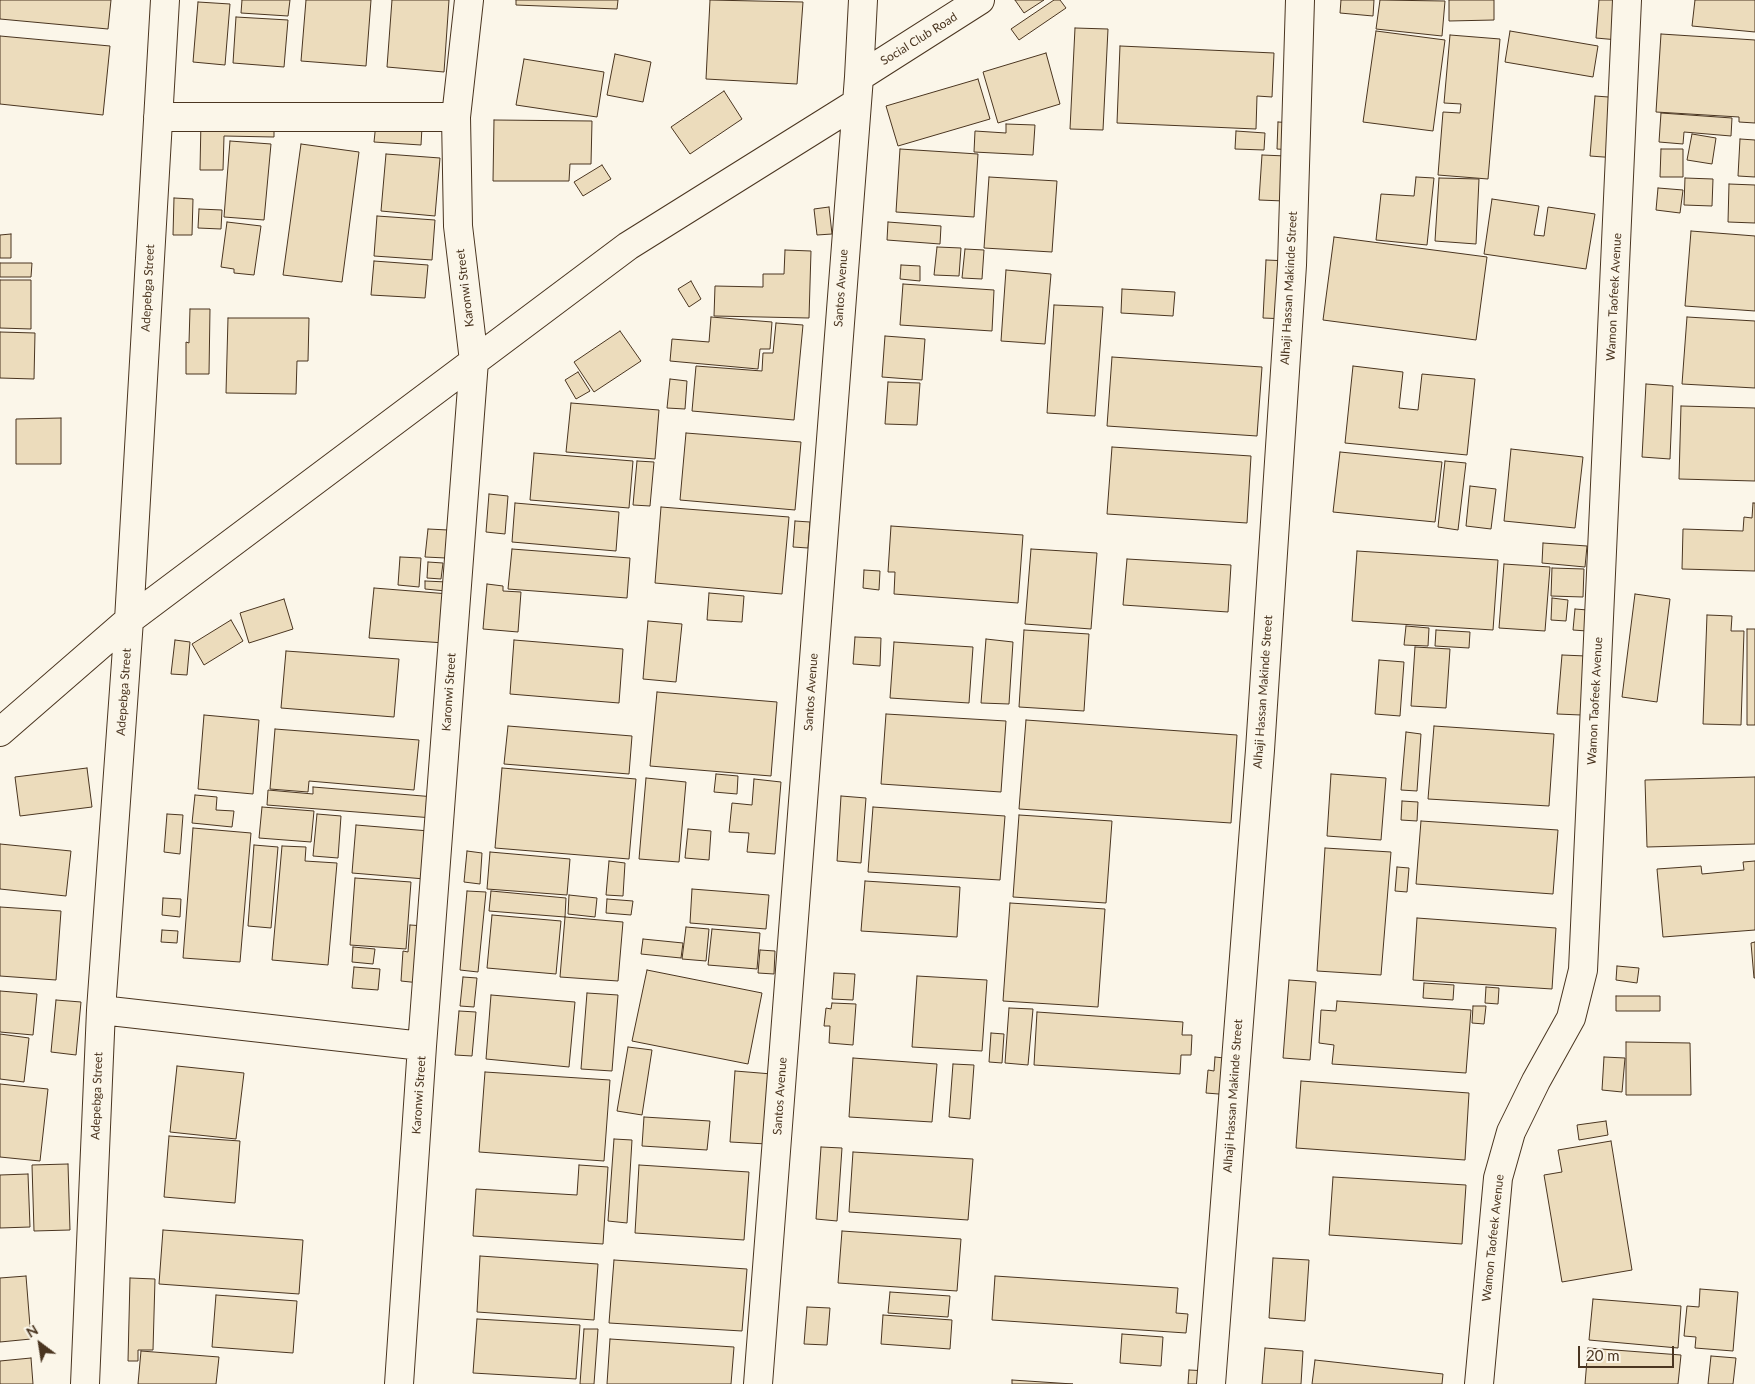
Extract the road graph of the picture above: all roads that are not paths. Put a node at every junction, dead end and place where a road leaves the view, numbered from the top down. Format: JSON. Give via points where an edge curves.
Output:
{"nodes":[{"id":1,"x":165,"y":0,"type":"edge"},
{"id":2,"x":469,"y":0,"type":"edge"},
{"id":3,"x":863,"y":0,"type":"edge"},
{"id":4,"x":980,"y":0,"type":"edge"},
{"id":5,"x":1300,"y":0,"type":"edge"},
{"id":6,"x":1627,"y":0,"type":"edge"},
{"id":7,"x":859,"y":77,"type":"junction"},
{"id":8,"x":855,"y":104,"type":"junction"},
{"id":9,"x":158,"y":116,"type":"junction"},
{"id":10,"x":456,"y":117,"type":"junction"},
{"id":11,"x":474,"y":361,"type":"junction"},
{"id":12,"x":129,"y":620,"type":"junction"},
{"id":13,"x":0,"y":732,"type":"edge"},
{"id":14,"x":101,"y":1010,"type":"junction"},
{"id":15,"x":422,"y":1046,"type":"junction"},
{"id":16,"x":85,"y":1384,"type":"edge"},
{"id":17,"x":399,"y":1384,"type":"edge"},
{"id":18,"x":758,"y":1384,"type":"edge"},
{"id":19,"x":1212,"y":1384,"type":"edge"},
{"id":20,"x":1479,"y":1384,"type":"edge"}],
"edges":[{"from":1,"to":9,"type":"street","name":"Adepebga Street"},
{"from":2,"to":10,"type":"street","name":"Karonwi Street"},
{"from":3,"to":7,"type":"street","name":"Santos Avenue"},
{"from":4,"to":7,"type":"street","name":"Social Club Road"},
{"from":5,"to":19,"type":"street","name":"Alhaji Hassan Makinde Street","via":[[1292,266]]},
{"from":6,"to":20,"type":"street","name":"Wamon Taofeek Avenue","via":[[1583,970],[1571,1018],[1511,1132],[1498,1178]]},
{"from":7,"to":8,"type":"street","name":"Santos Avenue"},
{"from":8,"to":11,"type":"street","via":[[628,246]]},
{"from":8,"to":18,"type":"street","name":"Santos Avenue"},
{"from":9,"to":10,"type":"street"},
{"from":9,"to":12,"type":"street","name":"Adepebga Street"},
{"from":10,"to":11,"type":"street","name":"Karonwi Street","via":[[458,226]]},
{"from":11,"to":12,"type":"street"},
{"from":11,"to":15,"type":"street","name":"Karonwi Street"},
{"from":12,"to":13,"type":"street"},
{"from":12,"to":14,"type":"street","name":"Adepebga Street"},
{"from":14,"to":15,"type":"street"},
{"from":14,"to":16,"type":"street","name":"Adepebga Street"},
{"from":15,"to":17,"type":"street","name":"Karonwi Street"}]}
